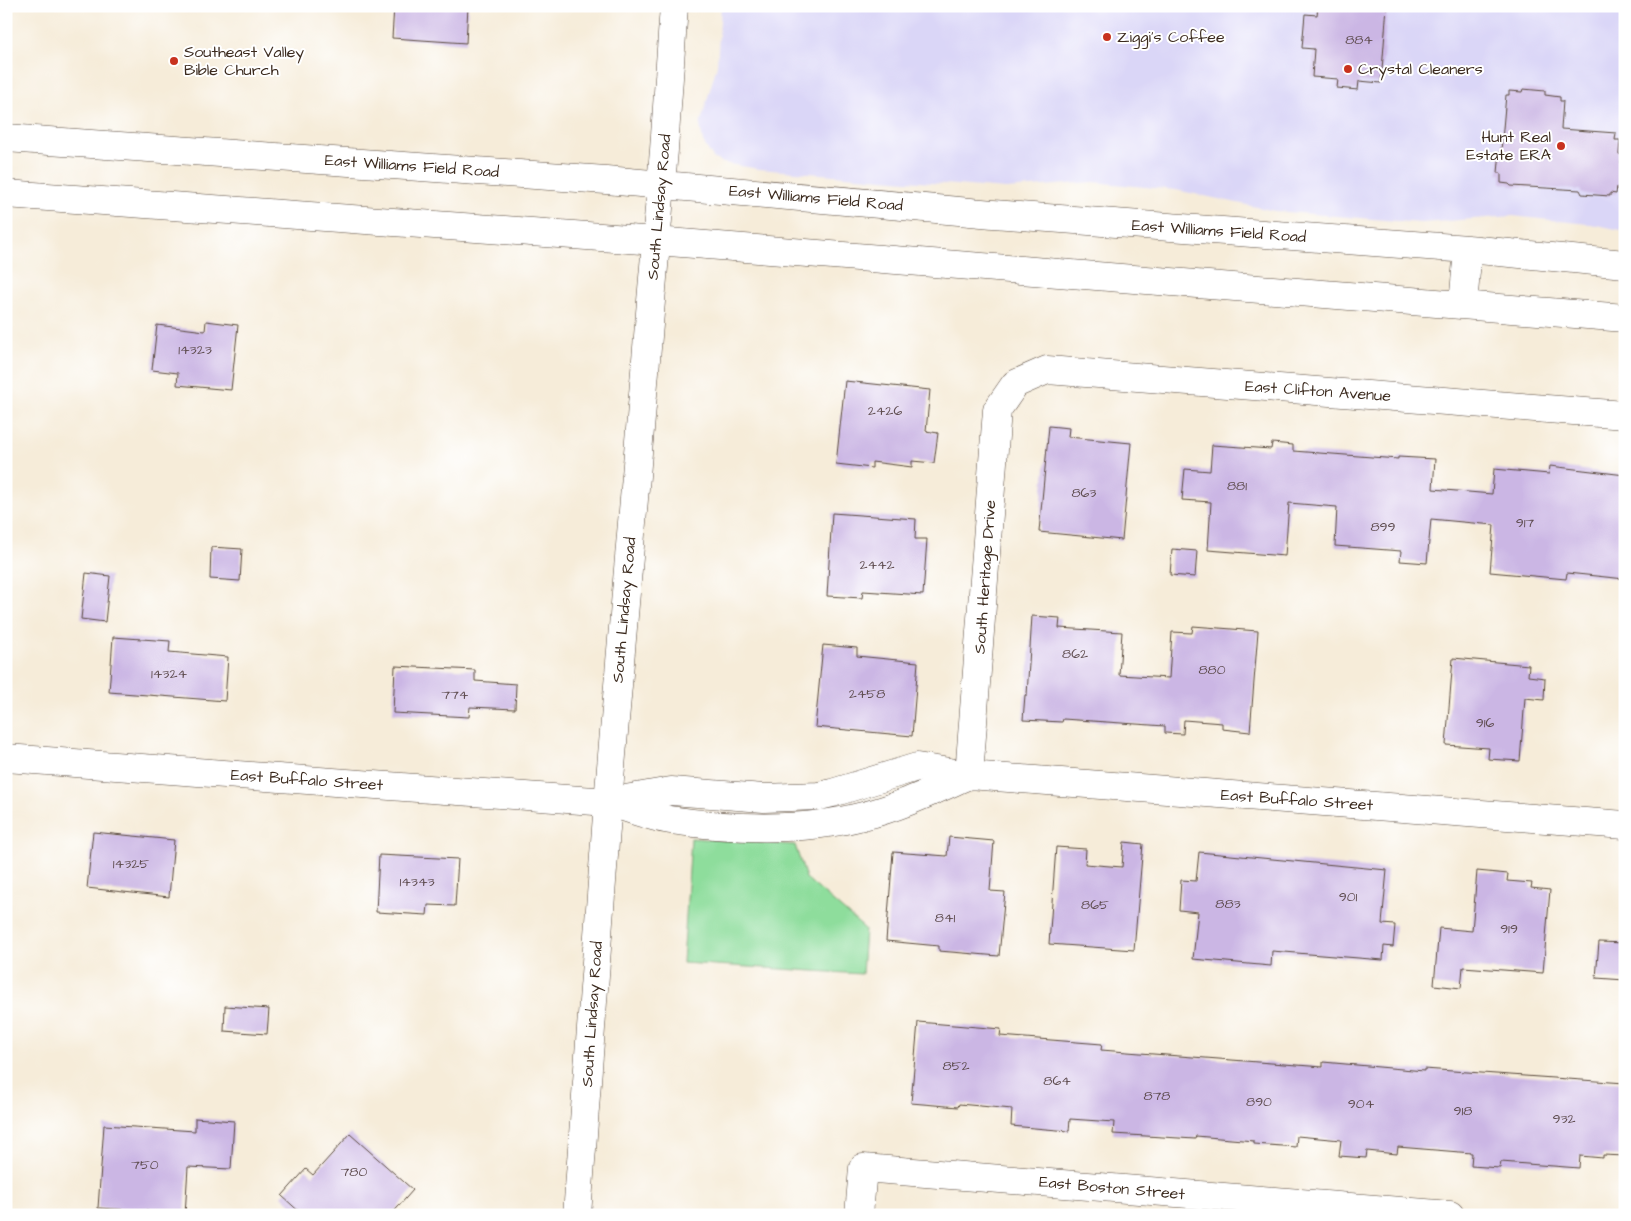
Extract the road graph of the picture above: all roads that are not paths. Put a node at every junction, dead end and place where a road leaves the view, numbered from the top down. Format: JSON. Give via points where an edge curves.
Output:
{"nodes":[{"id":1,"x":674,"y":6,"type":"edge"},
{"id":2,"x":6,"y":138,"type":"edge"},
{"id":3,"x":661,"y":185,"type":"junction"},
{"id":4,"x":6,"y":194,"type":"edge"},
{"id":5,"x":656,"y":241,"type":"junction"},
{"id":6,"x":1468,"y":249,"type":"junction"},
{"id":7,"x":1625,"y":264,"type":"edge"},
{"id":8,"x":1463,"y":305,"type":"junction"},
{"id":9,"x":1625,"y":318,"type":"edge"},
{"id":10,"x":1015,"y":384,"type":"joint"},
{"id":11,"x":1625,"y":415,"type":"edge"},
{"id":12,"x":6,"y":758,"type":"edge"},
{"id":13,"x":969,"y":775,"type":"junction"},
{"id":14,"x":608,"y":802,"type":"junction"},
{"id":15,"x":1625,"y":825,"type":"edge"},
{"id":16,"x":577,"y":1215,"type":"edge"},
{"id":17,"x":859,"y":1215,"type":"edge"},
{"id":18,"x":1450,"y":1215,"type":"edge"}],
"edges":[{"from":1,"to":3,"type":"main road","name":"South Lindsay Road"},
{"from":2,"to":3,"type":"main road","name":"East Williams Field Road"},
{"from":3,"to":5,"type":"main road","name":"South Lindsay Road"},
{"from":3,"to":6,"type":"main road","name":"East Williams Field Road","via":[[993,214]]},
{"from":4,"to":5,"type":"main road"},
{"from":5,"to":8,"type":"main road"},
{"from":5,"to":14,"type":"main road","name":"South Lindsay Road"},
{"from":6,"to":7,"type":"main road","name":"East Williams Field Road"},
{"from":6,"to":8,"type":"main road"},
{"from":8,"to":9,"type":"main road"},
{"from":10,"to":11,"type":"main road","name":"East Clifton Avenue","via":[[1047,370]]},
{"from":10,"to":13,"type":"main road","name":"South Heritage Drive","via":[[997,410]]},
{"from":12,"to":14,"type":"main road","name":"East Buffalo Street"},
{"from":13,"to":14,"type":"main road","name":"East Buffalo Street","via":[[917,767],[819,796],[764,798],[671,791]]},
{"from":13,"to":15,"type":"main road","name":"East Buffalo Street"},
{"from":14,"to":16,"type":"main road","name":"South Lindsay Road"},
{"from":17,"to":18,"type":"main road","name":"East Boston Street","via":[[863,1168]]}]}
